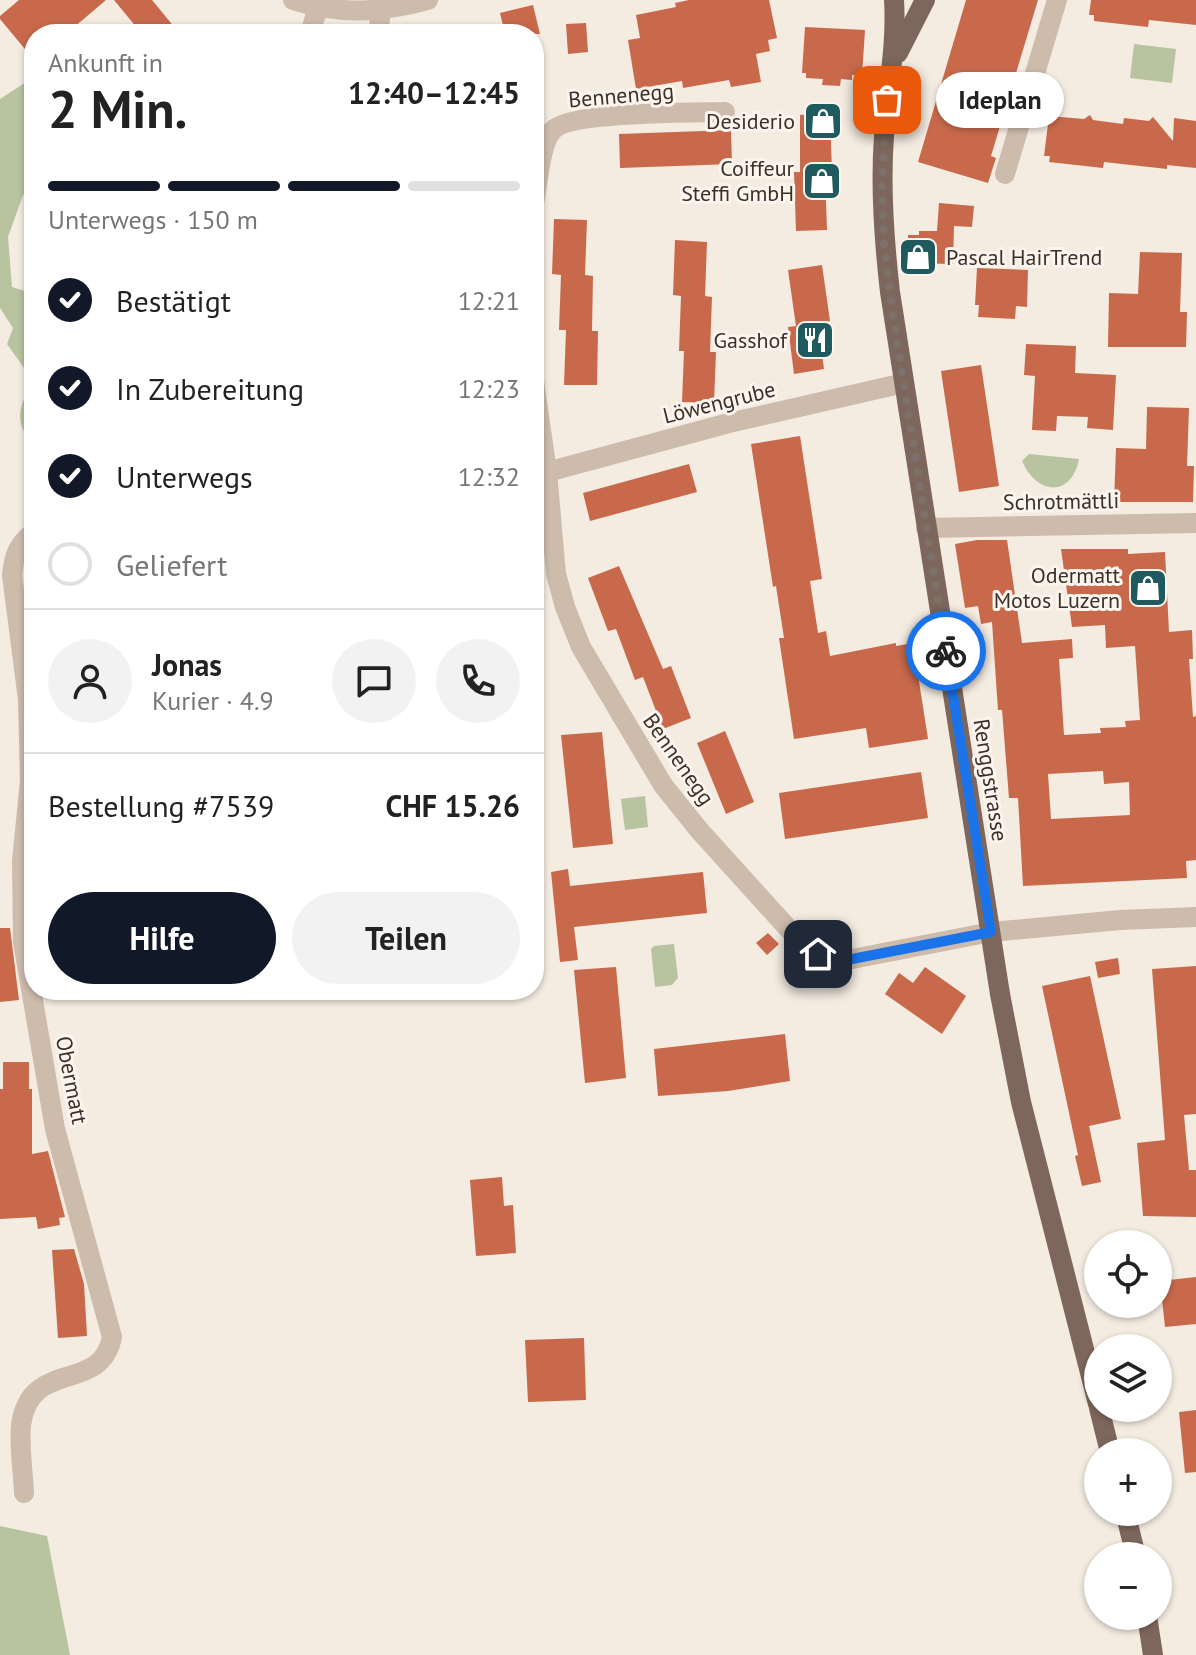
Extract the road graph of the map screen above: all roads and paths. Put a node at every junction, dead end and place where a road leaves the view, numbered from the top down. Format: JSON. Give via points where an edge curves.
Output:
{"nodes":[{"id":1,"x":293,"y":0,"type":"edge"},
{"id":2,"x":428,"y":0,"type":"edge"},
{"id":3,"x":894,"y":0,"type":"edge"},
{"id":4,"x":925,"y":0,"type":"edge"},
{"id":5,"x":1057,"y":0,"type":"edge"},
{"id":6,"x":318,"y":7,"type":"junction"},
{"id":7,"x":381,"y":11,"type":"junction"},
{"id":8,"x":313,"y":24,"type":"edge"},
{"id":9,"x":379,"y":24,"type":"edge"},
{"id":10,"x":894,"y":60,"type":"junction"},
{"id":11,"x":725,"y":112,"type":"dead end"},
{"id":12,"x":544,"y":160,"type":"edge"},
{"id":13,"x":1005,"y":174,"type":"dead end"},
{"id":14,"x":904,"y":383,"type":"junction"},
{"id":15,"x":544,"y":451,"type":"edge"},
{"id":16,"x":547,"y":472,"type":"junction"},
{"id":17,"x":1196,"y":523,"type":"edge"},
{"id":18,"x":926,"y":528,"type":"junction"},
{"id":19,"x":24,"y":540,"type":"edge"},
{"id":20,"x":24,"y":669,"type":"edge"},
{"id":21,"x":24,"y":841,"type":"edge"},
{"id":22,"x":1196,"y":917,"type":"edge"},
{"id":23,"x":991,"y":932,"type":"junction"},
{"id":24,"x":24,"y":948,"type":"edge"},
{"id":25,"x":33,"y":1000,"type":"edge"},
{"id":26,"x":1084,"y":1351,"type":"edge"},
{"id":27,"x":24,"y":1493,"type":"dead end"},
{"id":28,"x":1149,"y":1630,"type":"edge"},
{"id":29,"x":1153,"y":1655,"type":"edge"}],
"edges":[{"from":1,"to":6,"type":"street"},
{"from":2,"to":7,"type":"street"},
{"from":3,"to":10,"type":"main road","name":"Renggstrasse"},
{"from":4,"to":10,"type":"main road","name":"Renggstrasse"},
{"from":5,"to":13,"type":"street"},
{"from":6,"to":7,"type":"street"},
{"from":6,"to":8,"type":"street"},
{"from":7,"to":9,"type":"street"},
{"from":10,"to":14,"type":"main road","name":"Renggstrasse","via":[[882,201]]},
{"from":11,"to":12,"type":"street","name":"Bennenegg","via":[[619,115],[564,123],[553,128]]},
{"from":14,"to":16,"type":"street","name":"Löwengrube"},
{"from":14,"to":18,"type":"main road","name":"Renggstrasse"},
{"from":15,"to":16,"type":"street","name":"Bennenegg"},
{"from":16,"to":23,"type":"street","name":"Bennenegg","via":[[556,574],[581,647],[663,785],[783,924],[818,954],[847,960]]},
{"from":17,"to":18,"type":"street","name":"Schrotmättli"},
{"from":18,"to":23,"type":"main road","name":"Renggstrasse"},
{"from":19,"to":20,"type":"street","name":"Obermatt","via":[[14,555],[12,575]]},
{"from":21,"to":24,"type":"street","name":"Obermatt"},
{"from":22,"to":23,"type":"street"},
{"from":23,"to":26,"type":"main road","name":"Renggstrasse","via":[[1021,1102]]},
{"from":25,"to":27,"type":"street","name":"Obermatt","via":[[55,1129],[112,1337],[104,1359],[80,1374],[48,1381],[32,1397],[21,1424]]},
{"from":28,"to":29,"type":"main road"}]}
